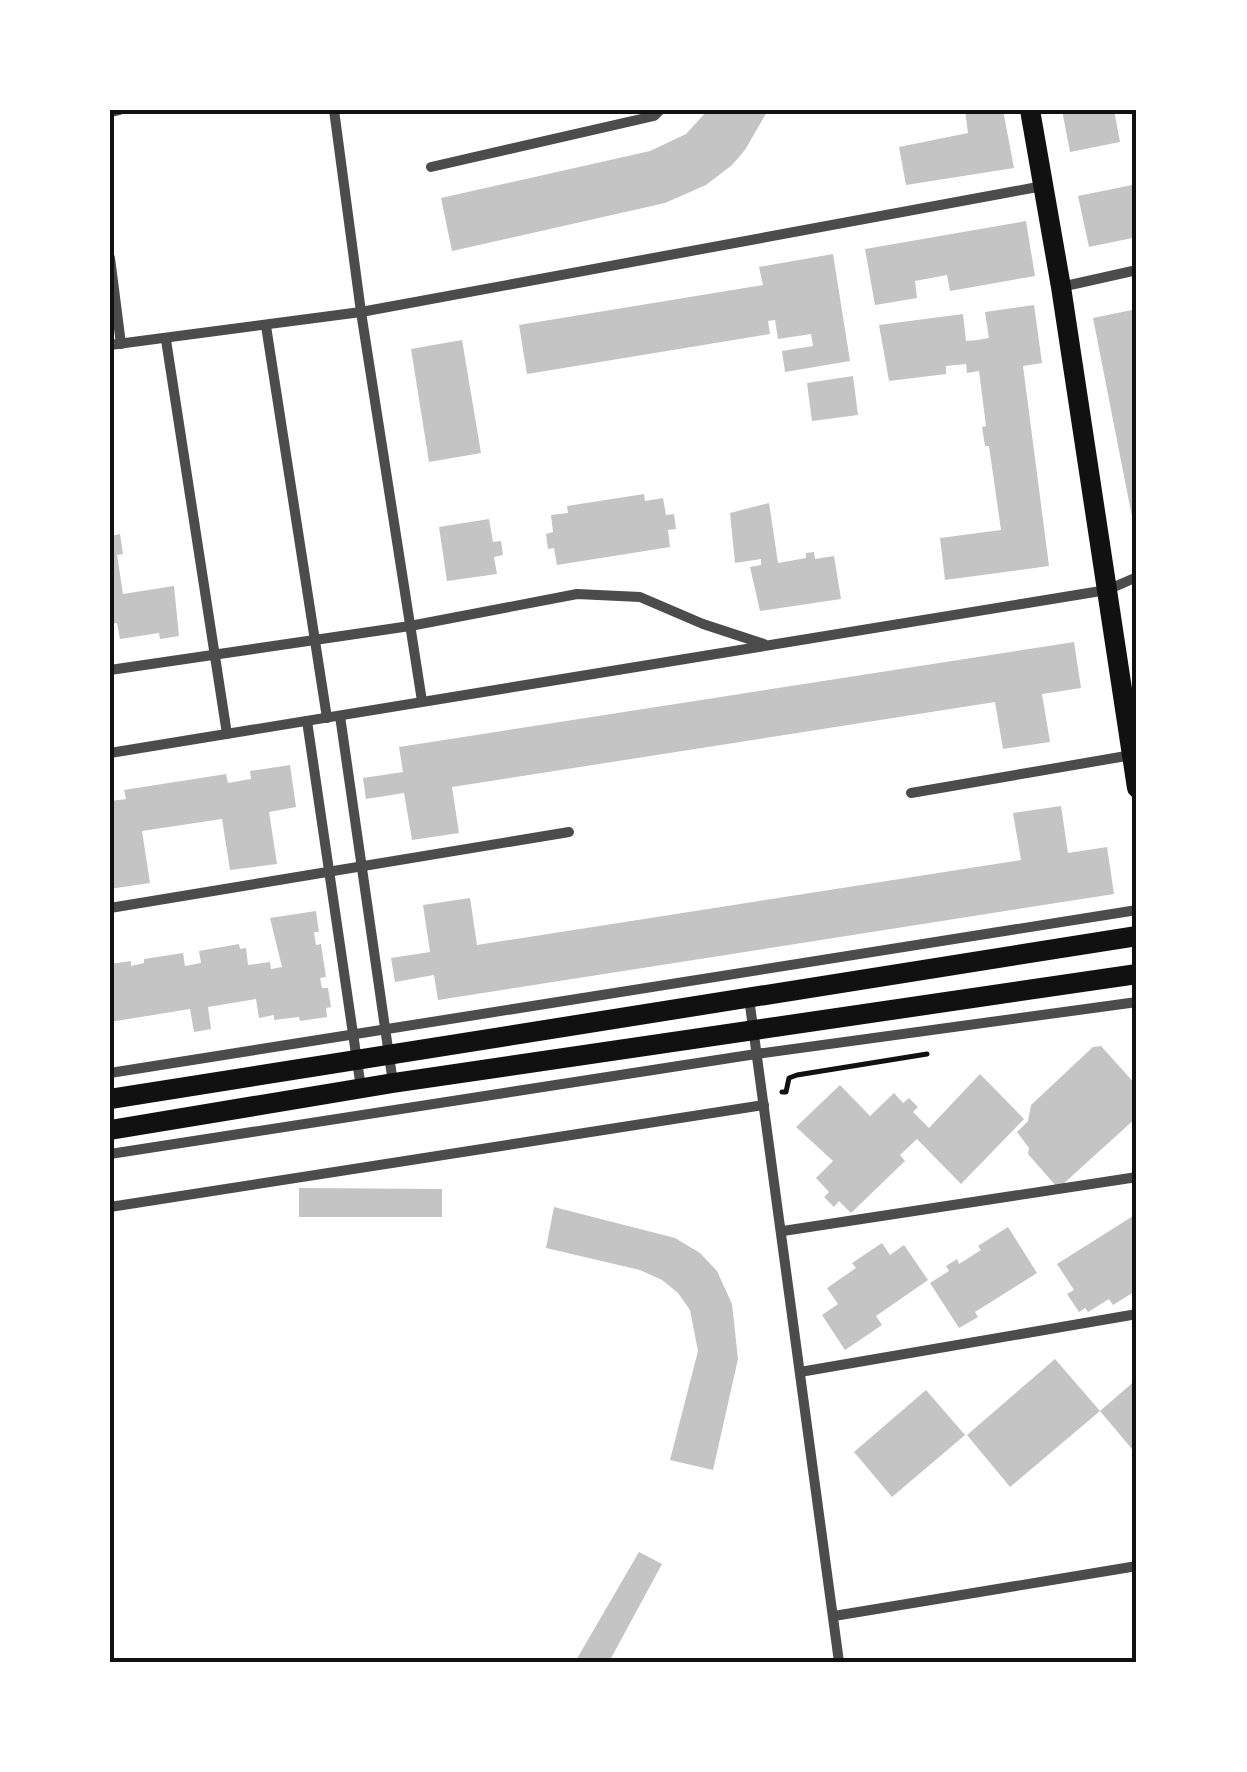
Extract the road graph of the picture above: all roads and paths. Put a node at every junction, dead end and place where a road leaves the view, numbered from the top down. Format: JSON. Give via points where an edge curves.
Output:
{"nodes":[{"id":1,"x":119,"y":110,"type":"edge"},
{"id":2,"x":334,"y":110,"type":"edge"},
{"id":3,"x":660,"y":110,"type":"edge"},
{"id":4,"x":1030,"y":110,"type":"edge"},
{"id":5,"x":110,"y":112,"type":"edge"},
{"id":6,"x":431,"y":167,"type":"dead end"},
{"id":7,"x":1044,"y":186,"type":"junction"},
{"id":8,"x":110,"y":258,"type":"edge"},
{"id":9,"x":1137,"y":270,"type":"edge"},
{"id":10,"x":1061,"y":286,"type":"junction"},
{"id":11,"x":361,"y":312,"type":"junction"},
{"id":12,"x":266,"y":326,"type":"junction"},
{"id":13,"x":166,"y":340,"type":"junction"},
{"id":14,"x":115,"y":344,"type":"edge"},
{"id":15,"x":1137,"y":577,"type":"edge"},
{"id":16,"x":1106,"y":590,"type":"junction"},
{"id":17,"x":410,"y":626,"type":"junction"},
{"id":18,"x":314,"y":640,"type":"junction"},
{"id":19,"x":768,"y":646,"type":"junction"},
{"id":20,"x":216,"y":656,"type":"junction"},
{"id":21,"x":110,"y":670,"type":"edge"},
{"id":22,"x":422,"y":701,"type":"junction"},
{"id":23,"x":340,"y":716,"type":"junction"},
{"id":24,"x":327,"y":718,"type":"junction"},
{"id":25,"x":307,"y":721,"type":"junction"},
{"id":26,"x":227,"y":734,"type":"junction"},
{"id":27,"x":110,"y":752,"type":"edge"},
{"id":28,"x":1132,"y":755,"type":"junction"},
{"id":29,"x":1137,"y":788,"type":"edge"},
{"id":30,"x":911,"y":793,"type":"dead end"},
{"id":31,"x":569,"y":832,"type":"dead end"},
{"id":32,"x":362,"y":867,"type":"junction"},
{"id":33,"x":329,"y":871,"type":"junction"},
{"id":34,"x":110,"y":908,"type":"edge"},
{"id":35,"x":1137,"y":910,"type":"edge"},
{"id":36,"x":1137,"y":936,"type":"edge"},
{"id":37,"x":1137,"y":974,"type":"edge"},
{"id":38,"x":749,"y":997,"type":"junction"},
{"id":39,"x":1137,"y":1002,"type":"edge"},
{"id":40,"x":385,"y":1029,"type":"junction"},
{"id":41,"x":754,"y":1030,"type":"junction"},
{"id":42,"x":353,"y":1034,"type":"junction"},
{"id":43,"x":388,"y":1052,"type":"junction"},
{"id":44,"x":756,"y":1054,"type":"junction"},
{"id":45,"x":357,"y":1058,"type":"junction"},
{"id":46,"x":110,"y":1072,"type":"edge"},
{"id":47,"x":393,"y":1083,"type":"junction"},
{"id":48,"x":361,"y":1088,"type":"junction"},
{"id":49,"x":110,"y":1099,"type":"edge"},
{"id":50,"x":764,"y":1105,"type":"junction"},
{"id":51,"x":110,"y":1130,"type":"edge"},
{"id":52,"x":110,"y":1154,"type":"edge"},
{"id":53,"x":1137,"y":1177,"type":"edge"},
{"id":54,"x":110,"y":1207,"type":"edge"},
{"id":55,"x":782,"y":1231,"type":"junction"},
{"id":56,"x":1137,"y":1314,"type":"edge"},
{"id":57,"x":800,"y":1372,"type":"junction"},
{"id":58,"x":1137,"y":1566,"type":"edge"},
{"id":59,"x":834,"y":1616,"type":"junction"},
{"id":60,"x":839,"y":1662,"type":"edge"}],
"edges":[{"from":1,"to":5,"type":"street"},
{"from":2,"to":11,"type":"street"},
{"from":3,"to":6,"type":"street"},
{"from":4,"to":7,"type":"main road"},
{"from":7,"to":10,"type":"main road"},
{"from":7,"to":11,"type":"street"},
{"from":8,"to":14,"type":"street"},
{"from":9,"to":10,"type":"street"},
{"from":10,"to":16,"type":"main road"},
{"from":11,"to":12,"type":"street"},
{"from":11,"to":17,"type":"street"},
{"from":12,"to":13,"type":"street"},
{"from":12,"to":18,"type":"street"},
{"from":13,"to":14,"type":"street"},
{"from":13,"to":20,"type":"street"},
{"from":15,"to":16,"type":"street"},
{"from":16,"to":19,"type":"street"},
{"from":16,"to":28,"type":"main road"},
{"from":17,"to":18,"type":"street"},
{"from":17,"to":19,"type":"street","via":[[578,594],[640,596]]},
{"from":17,"to":22,"type":"street"},
{"from":18,"to":20,"type":"street"},
{"from":18,"to":24,"type":"street"},
{"from":19,"to":22,"type":"street"},
{"from":20,"to":21,"type":"street"},
{"from":20,"to":26,"type":"street"},
{"from":22,"to":23,"type":"street"},
{"from":23,"to":24,"type":"street"},
{"from":23,"to":32,"type":"street"},
{"from":24,"to":25,"type":"street"},
{"from":25,"to":26,"type":"street"},
{"from":25,"to":33,"type":"street"},
{"from":26,"to":27,"type":"street"},
{"from":28,"to":29,"type":"main road"},
{"from":28,"to":30,"type":"street"},
{"from":31,"to":32,"type":"street"},
{"from":32,"to":33,"type":"street"},
{"from":32,"to":40,"type":"street"},
{"from":33,"to":34,"type":"street"},
{"from":33,"to":42,"type":"street"},
{"from":35,"to":40,"type":"street"},
{"from":36,"to":38,"type":"main road"},
{"from":37,"to":41,"type":"main road"},
{"from":38,"to":41,"type":"street"},
{"from":38,"to":43,"type":"main road"},
{"from":39,"to":44,"type":"street"},
{"from":40,"to":42,"type":"street"},
{"from":40,"to":43,"type":"street"},
{"from":41,"to":44,"type":"street"},
{"from":41,"to":47,"type":"main road"},
{"from":42,"to":45,"type":"street"},
{"from":42,"to":46,"type":"street"},
{"from":43,"to":45,"type":"main road"},
{"from":43,"to":47,"type":"street"},
{"from":44,"to":50,"type":"street"},
{"from":44,"to":52,"type":"street"},
{"from":45,"to":48,"type":"street"},
{"from":45,"to":49,"type":"main road"},
{"from":47,"to":48,"type":"main road"},
{"from":48,"to":51,"type":"main road"},
{"from":50,"to":54,"type":"street"},
{"from":50,"to":55,"type":"street"},
{"from":53,"to":55,"type":"street"},
{"from":55,"to":57,"type":"street"},
{"from":56,"to":57,"type":"street"},
{"from":57,"to":59,"type":"street"},
{"from":58,"to":59,"type":"street"},
{"from":59,"to":60,"type":"street"}]}
